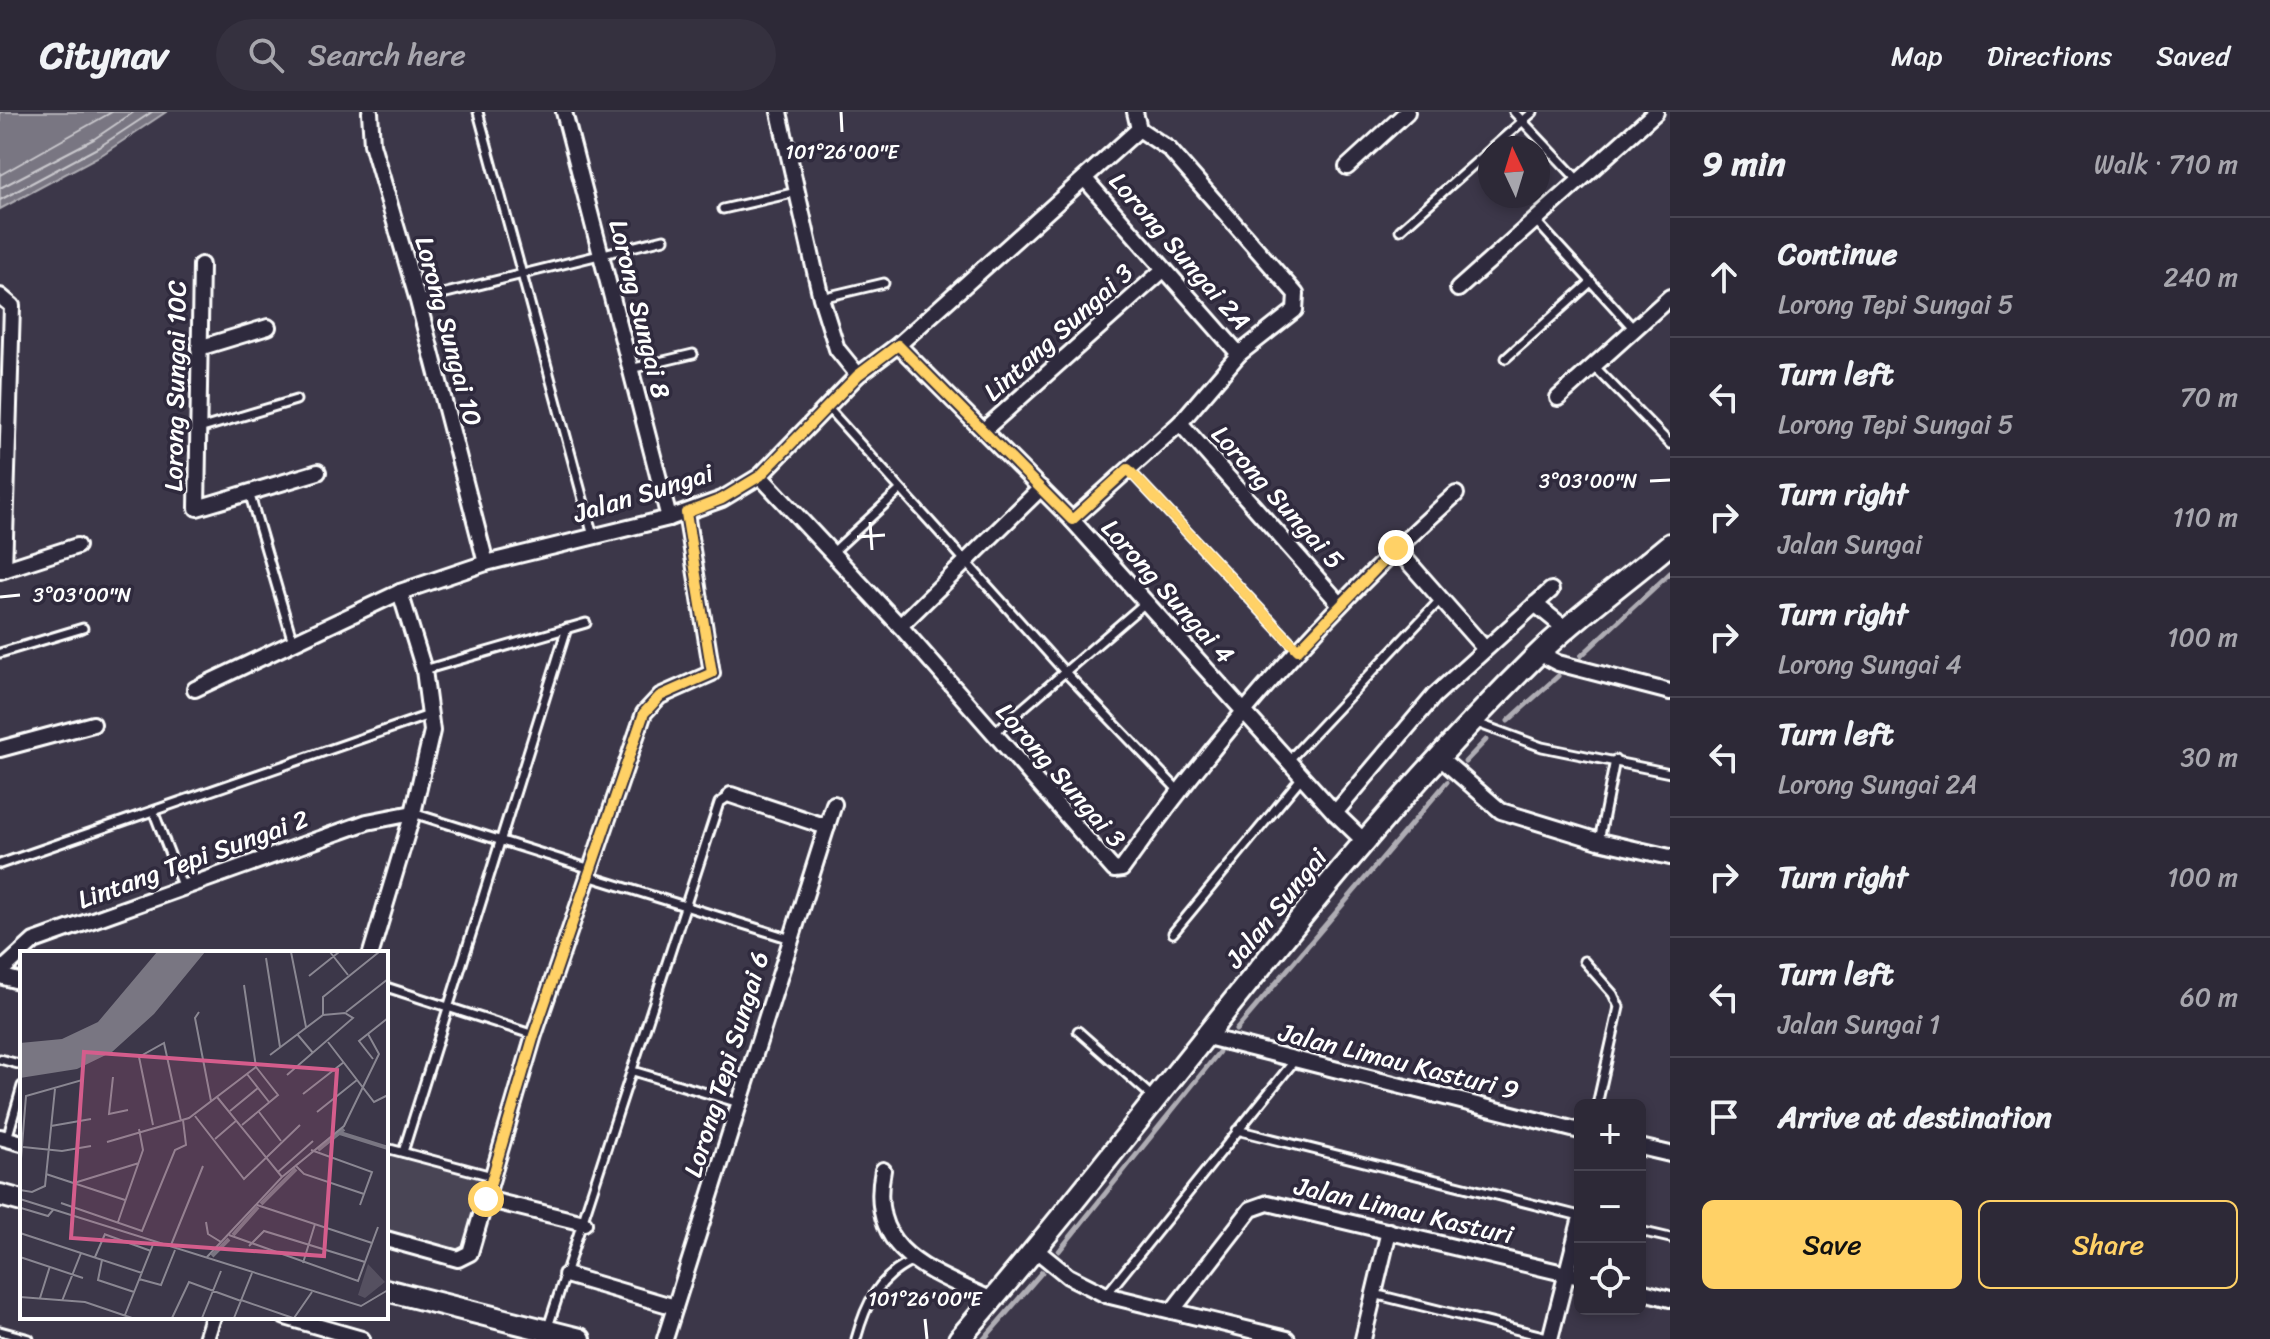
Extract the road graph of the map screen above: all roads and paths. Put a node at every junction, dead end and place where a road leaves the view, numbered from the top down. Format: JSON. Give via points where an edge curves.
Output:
{"nodes":[{"id":1,"x":478,"y":112,"type":"edge"},
{"id":2,"x":564,"y":112,"type":"edge"},
{"id":3,"x":779,"y":112,"type":"edge"},
{"id":4,"x":1135,"y":112,"type":"edge"},
{"id":5,"x":1407,"y":112,"type":"edge"},
{"id":6,"x":1514,"y":112,"type":"edge"},
{"id":7,"x":1533,"y":112,"type":"edge"},
{"id":8,"x":1656,"y":112,"type":"edge"},
{"id":9,"x":368,"y":114,"type":"edge"},
{"id":10,"x":1522,"y":121,"type":"junction"},
{"id":11,"x":1139,"y":129,"type":"junction"},
{"id":12,"x":1505,"y":136,"type":"edge"},
{"id":13,"x":1478,"y":161,"type":"edge"},
{"id":14,"x":1347,"y":167,"type":"dead end"},
{"id":15,"x":1085,"y":179,"type":"junction"},
{"id":16,"x":1578,"y":181,"type":"junction"},
{"id":17,"x":797,"y":192,"type":"junction"},
{"id":18,"x":723,"y":209,"type":"dead end"},
{"id":19,"x":1535,"y":220,"type":"junction"},
{"id":20,"x":1400,"y":230,"type":"dead end"},
{"id":21,"x":664,"y":239,"type":"dead end"},
{"id":22,"x":601,"y":254,"type":"junction"},
{"id":23,"x":201,"y":265,"type":"dead end"},
{"id":24,"x":1162,"y":271,"type":"junction"},
{"id":25,"x":520,"y":275,"type":"junction"},
{"id":26,"x":1591,"y":282,"type":"junction"},
{"id":27,"x":884,"y":283,"type":"dead end"},
{"id":28,"x":1458,"y":289,"type":"dead end"},
{"id":29,"x":0,"y":296,"type":"edge"},
{"id":30,"x":1670,"y":297,"type":"edge"},
{"id":31,"x":821,"y":298,"type":"junction"},
{"id":32,"x":418,"y":301,"type":"junction"},
{"id":33,"x":268,"y":327,"type":"dead end"},
{"id":34,"x":1634,"y":329,"type":"junction"},
{"id":35,"x":898,"y":345,"type":"junction"},
{"id":36,"x":199,"y":348,"type":"junction"},
{"id":37,"x":693,"y":354,"type":"dead end"},
{"id":38,"x":1239,"y":354,"type":"junction"},
{"id":39,"x":1506,"y":358,"type":"dead end"},
{"id":40,"x":1594,"y":366,"type":"junction"},
{"id":41,"x":630,"y":369,"type":"junction"},
{"id":42,"x":858,"y":375,"type":"junction"},
{"id":43,"x":1558,"y":398,"type":"dead end"},
{"id":44,"x":296,"y":400,"type":"dead end"},
{"id":45,"x":827,"y":407,"type":"junction"},
{"id":46,"x":1180,"y":423,"type":"junction"},
{"id":47,"x":197,"y":429,"type":"junction"},
{"id":48,"x":985,"y":429,"type":"junction"},
{"id":49,"x":1670,"y":444,"type":"edge"},
{"id":50,"x":1128,"y":469,"type":"junction"},
{"id":51,"x":318,"y":472,"type":"dead end"},
{"id":52,"x":760,"y":476,"type":"junction"},
{"id":53,"x":1041,"y":488,"type":"junction"},
{"id":54,"x":900,"y":490,"type":"junction"},
{"id":55,"x":249,"y":492,"type":"junction"},
{"id":56,"x":1456,"y":494,"type":"dead end"},
{"id":57,"x":686,"y":513,"type":"junction"},
{"id":58,"x":669,"y":518,"type":"junction"},
{"id":59,"x":1072,"y":520,"type":"junction"},
{"id":60,"x":593,"y":536,"type":"junction"},
{"id":61,"x":1670,"y":544,"type":"edge"},
{"id":62,"x":77,"y":546,"type":"dead end"},
{"id":63,"x":1396,"y":548,"type":"junction"},
{"id":64,"x":832,"y":553,"type":"junction"},
{"id":65,"x":966,"y":561,"type":"junction"},
{"id":66,"x":486,"y":563,"type":"junction"},
{"id":67,"x":2,"y":570,"type":"edge"},
{"id":68,"x":1551,"y":590,"type":"dead end"},
{"id":69,"x":400,"y":592,"type":"junction"},
{"id":70,"x":1442,"y":598,"type":"junction"},
{"id":71,"x":1146,"y":602,"type":"junction"},
{"id":72,"x":1340,"y":604,"type":"junction"},
{"id":73,"x":1535,"y":604,"type":"junction"},
{"id":74,"x":586,"y":623,"type":"dead end"},
{"id":75,"x":900,"y":626,"type":"junction"},
{"id":76,"x":83,"y":628,"type":"dead end"},
{"id":77,"x":567,"y":628,"type":"junction"},
{"id":78,"x":1567,"y":630,"type":"junction"},
{"id":79,"x":294,"y":644,"type":"junction"},
{"id":80,"x":1485,"y":649,"type":"junction"},
{"id":81,"x":1298,"y":650,"type":"junction"},
{"id":82,"x":0,"y":653,"type":"edge"},
{"id":83,"x":1539,"y":653,"type":"junction"},
{"id":84,"x":424,"y":670,"type":"junction"},
{"id":85,"x":1065,"y":672,"type":"junction"},
{"id":86,"x":195,"y":689,"type":"dead end"},
{"id":87,"x":1670,"y":692,"type":"edge"},
{"id":88,"x":1242,"y":710,"type":"junction"},
{"id":89,"x":432,"y":714,"type":"junction"},
{"id":90,"x":1472,"y":721,"type":"junction"},
{"id":91,"x":93,"y":724,"type":"dead end"},
{"id":92,"x":993,"y":735,"type":"junction"},
{"id":93,"x":0,"y":749,"type":"edge"},
{"id":94,"x":1439,"y":757,"type":"junction"},
{"id":95,"x":1615,"y":760,"type":"junction"},
{"id":96,"x":1288,"y":761,"type":"junction"},
{"id":97,"x":1670,"y":773,"type":"edge"},
{"id":98,"x":1302,"y":777,"type":"junction"},
{"id":99,"x":1178,"y":790,"type":"junction"},
{"id":100,"x":731,"y":795,"type":"joint"},
{"id":101,"x":834,"y":804,"type":"dead end"},
{"id":102,"x":154,"y":813,"type":"junction"},
{"id":103,"x":413,"y":813,"type":"junction"},
{"id":104,"x":1335,"y":813,"type":"junction"},
{"id":105,"x":827,"y":827,"type":"junction"},
{"id":106,"x":501,"y":840,"type":"junction"},
{"id":107,"x":1363,"y":840,"type":"junction"},
{"id":108,"x":1599,"y":841,"type":"junction"},
{"id":109,"x":1670,"y":857,"type":"edge"},
{"id":110,"x":0,"y":864,"type":"edge"},
{"id":111,"x":590,"y":872,"type":"junction"},
{"id":112,"x":183,"y":888,"type":"junction"},
{"id":113,"x":685,"y":908,"type":"junction"},
{"id":114,"x":1173,"y":933,"type":"dead end"},
{"id":115,"x":791,"y":939,"type":"junction"},
{"id":116,"x":21,"y":951,"type":"edge"},
{"id":117,"x":372,"y":951,"type":"edge"},
{"id":118,"x":20,"y":952,"type":"edge"},
{"id":119,"x":1584,"y":961,"type":"dead end"},
{"id":120,"x":0,"y":974,"type":"edge"},
{"id":121,"x":20,"y":981,"type":"edge"},
{"id":122,"x":388,"y":988,"type":"edge"},
{"id":123,"x":446,"y":1006,"type":"junction"},
{"id":124,"x":1078,"y":1031,"type":"dead end"},
{"id":125,"x":534,"y":1035,"type":"junction"},
{"id":126,"x":1207,"y":1037,"type":"junction"},
{"id":127,"x":0,"y":1059,"type":"edge"},
{"id":128,"x":1296,"y":1059,"type":"junction"},
{"id":129,"x":20,"y":1064,"type":"edge"},
{"id":130,"x":633,"y":1071,"type":"junction"},
{"id":131,"x":20,"y":1095,"type":"edge"},
{"id":132,"x":1598,"y":1099,"type":"edge"},
{"id":133,"x":1156,"y":1100,"type":"junction"},
{"id":134,"x":739,"y":1103,"type":"junction"},
{"id":135,"x":1574,"y":1129,"type":"edge"},
{"id":136,"x":1237,"y":1130,"type":"junction"},
{"id":137,"x":10,"y":1139,"type":"edge"},
{"id":138,"x":388,"y":1148,"type":"edge"},
{"id":139,"x":1646,"y":1148,"type":"edge"},
{"id":140,"x":403,"y":1152,"type":"junction"},
{"id":141,"x":1670,"y":1154,"type":"edge"},
{"id":142,"x":883,"y":1170,"type":"dead end"},
{"id":143,"x":493,"y":1176,"type":"junction"},
{"id":144,"x":0,"y":1195,"type":"edge"},
{"id":145,"x":486,"y":1199,"type":"junction"},
{"id":146,"x":20,"y":1200,"type":"edge"},
{"id":147,"x":1574,"y":1217,"type":"edge"},
{"id":148,"x":584,"y":1223,"type":"junction"},
{"id":149,"x":1389,"y":1231,"type":"junction"},
{"id":150,"x":1646,"y":1232,"type":"edge"},
{"id":151,"x":1670,"y":1238,"type":"edge"},
{"id":152,"x":388,"y":1240,"type":"edge"},
{"id":153,"x":1577,"y":1243,"type":"edge"},
{"id":154,"x":1036,"y":1250,"type":"junction"},
{"id":155,"x":913,"y":1261,"type":"junction"},
{"id":156,"x":566,"y":1275,"type":"junction"},
{"id":157,"x":1573,"y":1275,"type":"edge"},
{"id":158,"x":388,"y":1291,"type":"edge"},
{"id":159,"x":1646,"y":1293,"type":"edge"},
{"id":160,"x":1374,"y":1294,"type":"junction"},
{"id":161,"x":1106,"y":1295,"type":"junction"},
{"id":162,"x":1670,"y":1299,"type":"edge"},
{"id":163,"x":992,"y":1300,"type":"junction"},
{"id":164,"x":675,"y":1307,"type":"junction"},
{"id":165,"x":1172,"y":1311,"type":"junction"},
{"id":166,"x":212,"y":1319,"type":"edge"},
{"id":167,"x":291,"y":1319,"type":"edge"},
{"id":168,"x":0,"y":1331,"type":"edge"},
{"id":169,"x":546,"y":1335,"type":"edge"},
{"id":170,"x":344,"y":1337,"type":"edge"},
{"id":171,"x":29,"y":1339,"type":"edge"},
{"id":172,"x":206,"y":1339,"type":"edge"},
{"id":173,"x":362,"y":1339,"type":"edge"},
{"id":174,"x":580,"y":1339,"type":"edge"},
{"id":175,"x":665,"y":1339,"type":"edge"},
{"id":176,"x":856,"y":1339,"type":"edge"},
{"id":177,"x":959,"y":1339,"type":"edge"},
{"id":178,"x":1287,"y":1339,"type":"edge"},
{"id":179,"x":1363,"y":1339,"type":"edge"},
{"id":180,"x":1552,"y":1339,"type":"edge"}],
"edges":[{"from":1,"to":25,"type":"lane"},
{"from":2,"to":22,"type":"street","name":"Lorong Sungai 8"},
{"from":3,"to":17,"type":"street"},
{"from":4,"to":11,"type":"street"},
{"from":5,"to":14,"type":"street"},
{"from":6,"to":10,"type":"lane"},
{"from":7,"to":10,"type":"lane"},
{"from":8,"to":16,"type":"street"},
{"from":9,"to":32,"type":"street","name":"Lorong Sungai 10"},
{"from":10,"to":12,"type":"lane"},
{"from":10,"to":16,"type":"lane"},
{"from":11,"to":15,"type":"street","name":"Jalan Sungai"},
{"from":11,"to":38,"type":"street","name":"Lorong Sungai 2A","via":[[1169,149],[1296,294],[1295,310]]},
{"from":13,"to":20,"type":"lane"},
{"from":15,"to":24,"type":"street","name":"Lorong Sungai 2A"},
{"from":15,"to":35,"type":"street","name":"Jalan Sungai"},
{"from":16,"to":19,"type":"street"},
{"from":17,"to":18,"type":"lane"},
{"from":17,"to":31,"type":"street"},
{"from":19,"to":26,"type":"lane"},
{"from":19,"to":28,"type":"street"},
{"from":21,"to":22,"type":"lane"},
{"from":22,"to":25,"type":"lane"},
{"from":22,"to":41,"type":"street","name":"Lorong Sungai 8"},
{"from":23,"to":36,"type":"street","name":"Lorong Sungai 10C"},
{"from":24,"to":38,"type":"street","name":"Lorong Sungai 2A"},
{"from":24,"to":48,"type":"street","name":"Lintang Sungai 3"},
{"from":25,"to":32,"type":"lane"},
{"from":25,"to":60,"type":"lane"},
{"from":26,"to":34,"type":"lane"},
{"from":26,"to":39,"type":"lane"},
{"from":27,"to":31,"type":"lane"},
{"from":29,"to":67,"type":"street","via":[[12,306]]},
{"from":30,"to":34,"type":"street"},
{"from":31,"to":42,"type":"street","via":[[837,349]]},
{"from":32,"to":66,"type":"street","name":"Lorong Sungai 10"},
{"from":33,"to":36,"type":"street"},
{"from":34,"to":40,"type":"street"},
{"from":35,"to":42,"type":"street","name":"Jalan Sungai"},
{"from":35,"to":48,"type":"street","name":"Lorong Sungai 4"},
{"from":36,"to":47,"type":"street","name":"Lorong Sungai 10C"},
{"from":37,"to":41,"type":"lane"},
{"from":38,"to":46,"type":"street","name":"Lorong Sungai 2A"},
{"from":40,"to":43,"type":"street"},
{"from":40,"to":49,"type":"lane"},
{"from":41,"to":58,"type":"street","name":"Lorong Sungai 8"},
{"from":42,"to":45,"type":"street","name":"Jalan Sungai"},
{"from":44,"to":47,"type":"lane"},
{"from":45,"to":52,"type":"street","name":"Jalan Sungai"},
{"from":45,"to":54,"type":"lane"},
{"from":46,"to":50,"type":"street","name":"Lorong Sungai 2A"},
{"from":46,"to":72,"type":"street","name":"Lorong Sungai 5"},
{"from":47,"to":55,"type":"street","name":"Lorong Sungai 10C","via":[[197,508]]},
{"from":48,"to":53,"type":"street","name":"Lorong Sungai 4"},
{"from":50,"to":59,"type":"street","name":"Lorong Sungai 2A"},
{"from":50,"to":81,"type":"lane"},
{"from":51,"to":55,"type":"street"},
{"from":52,"to":57,"type":"street","name":"Jalan Sungai"},
{"from":52,"to":64,"type":"street","name":"Lorong Sungai 3"},
{"from":53,"to":59,"type":"street","name":"Lorong Sungai 4"},
{"from":53,"to":65,"type":"street"},
{"from":54,"to":64,"type":"lane"},
{"from":54,"to":65,"type":"lane"},
{"from":55,"to":79,"type":"lane"},
{"from":56,"to":63,"type":"street","name":"Lorong Sungai 3"},
{"from":57,"to":58,"type":"street","name":"Jalan Sungai"},
{"from":57,"to":111,"type":"street","via":[[712,673],[660,696],[644,713]]},
{"from":58,"to":60,"type":"street","name":"Jalan Sungai"},
{"from":59,"to":71,"type":"street","name":"Lorong Sungai 4"},
{"from":60,"to":66,"type":"street","name":"Jalan Sungai"},
{"from":61,"to":78,"type":"street","name":"Jalan Sungai"},
{"from":62,"to":67,"type":"street"},
{"from":63,"to":70,"type":"street"},
{"from":63,"to":72,"type":"street","name":"Lorong Sungai 3"},
{"from":64,"to":75,"type":"street","name":"Lorong Sungai 3"},
{"from":65,"to":75,"type":"street"},
{"from":65,"to":85,"type":"lane"},
{"from":66,"to":69,"type":"street","name":"Jalan Sungai"},
{"from":68,"to":73,"type":"street"},
{"from":69,"to":79,"type":"street","name":"Jalan Sungai"},
{"from":69,"to":84,"type":"street"},
{"from":70,"to":80,"type":"street"},
{"from":70,"to":96,"type":"lane"},
{"from":71,"to":85,"type":"lane"},
{"from":71,"to":88,"type":"street","name":"Lorong Sungai 4"},
{"from":72,"to":81,"type":"street","name":"Lorong Sungai 3"},
{"from":73,"to":78,"type":"street"},
{"from":73,"to":80,"type":"street"},
{"from":74,"to":77,"type":"lane"},
{"from":75,"to":92,"type":"street","name":"Lorong Sungai 3"},
{"from":76,"to":82,"type":"lane"},
{"from":77,"to":84,"type":"lane"},
{"from":77,"to":106,"type":"lane"},
{"from":78,"to":83,"type":"street","name":"Jalan Sungai"},
{"from":79,"to":86,"type":"street","name":"Jalan Sungai"},
{"from":80,"to":104,"type":"street","via":[[1434,696]]},
{"from":81,"to":88,"type":"street","name":"Lorong Sungai 3"},
{"from":83,"to":87,"type":"street","via":[[1558,663]]},
{"from":83,"to":90,"type":"street","name":"Jalan Sungai"},
{"from":84,"to":89,"type":"street"},
{"from":85,"to":92,"type":"lane"},
{"from":85,"to":99,"type":"lane"},
{"from":88,"to":96,"type":"street","name":"Lorong Sungai 4"},
{"from":88,"to":99,"type":"street","name":"Lorong Sungai 3"},
{"from":89,"to":102,"type":"lane"},
{"from":89,"to":103,"type":"street"},
{"from":90,"to":94,"type":"street","name":"Jalan Sungai"},
{"from":90,"to":95,"type":"lane","via":[[1542,747]]},
{"from":91,"to":93,"type":"street"},
{"from":92,"to":99,"type":"street","name":"Lorong Sungai 3","via":[[1114,870],[1122,869]]},
{"from":94,"to":107,"type":"street","name":"Jalan Sungai"},
{"from":94,"to":108,"type":"street","via":[[1501,811]]},
{"from":95,"to":97,"type":"lane"},
{"from":95,"to":108,"type":"lane"},
{"from":96,"to":98,"type":"street","name":"Lorong Sungai 4"},
{"from":98,"to":104,"type":"street","name":"Lorong Sungai 4"},
{"from":98,"to":114,"type":"lane"},
{"from":100,"to":105,"type":"street"},
{"from":100,"to":113,"type":"lane","via":[[719,803]]},
{"from":101,"to":105,"type":"street","name":"Lorong Tepi Sungai 6"},
{"from":102,"to":110,"type":"lane"},
{"from":102,"to":112,"type":"lane"},
{"from":103,"to":106,"type":"lane"},
{"from":103,"to":112,"type":"street","name":"Lintang Tepi Sungai 2","via":[[367,822]]},
{"from":103,"to":117,"type":"street"},
{"from":104,"to":107,"type":"street","name":"Lorong Sungai 4"},
{"from":105,"to":115,"type":"street","name":"Lorong Tepi Sungai 6"},
{"from":106,"to":111,"type":"lane"},
{"from":106,"to":123,"type":"lane"},
{"from":107,"to":126,"type":"street","name":"Jalan Sungai"},
{"from":108,"to":109,"type":"street"},
{"from":111,"to":113,"type":"lane"},
{"from":111,"to":125,"type":"street"},
{"from":112,"to":116,"type":"street","name":"Lintang Tepi Sungai 2","via":[[27,944]]},
{"from":113,"to":115,"type":"lane"},
{"from":113,"to":130,"type":"lane"},
{"from":115,"to":134,"type":"street","name":"Lorong Tepi Sungai 6"},
{"from":118,"to":120,"type":"street","name":"Lintang Tepi Sungai 2"},
{"from":119,"to":132,"type":"lane","via":[[1619,1007]]},
{"from":120,"to":121,"type":"street"},
{"from":122,"to":123,"type":"lane"},
{"from":123,"to":125,"type":"lane"},
{"from":123,"to":140,"type":"lane"},
{"from":124,"to":133,"type":"lane"},
{"from":125,"to":143,"type":"street"},
{"from":126,"to":128,"type":"street","name":"Jalan Limau Kasturi 9"},
{"from":126,"to":133,"type":"street","name":"Jalan Sungai"},
{"from":127,"to":129,"type":"lane"},
{"from":128,"to":135,"type":"street","name":"Jalan Limau Kasturi 9"},
{"from":128,"to":136,"type":"lane"},
{"from":130,"to":134,"type":"lane"},
{"from":130,"to":148,"type":"lane"},
{"from":131,"to":137,"type":"lane"},
{"from":133,"to":154,"type":"street","name":"Jalan Sungai"},
{"from":134,"to":164,"type":"street","name":"Lorong Tepi Sungai 6"},
{"from":136,"to":147,"type":"lane"},
{"from":136,"to":161,"type":"lane"},
{"from":138,"to":140,"type":"lane"},
{"from":139,"to":141,"type":"street"},
{"from":140,"to":143,"type":"lane"},
{"from":142,"to":155,"type":"street","via":[[878,1194],[883,1225]]},
{"from":143,"to":145,"type":"street"},
{"from":144,"to":146,"type":"street"},
{"from":145,"to":148,"type":"street"},
{"from":145,"to":152,"type":"street","via":[[470,1253],[458,1259]]},
{"from":148,"to":156,"type":"lane"},
{"from":149,"to":157,"type":"street","name":"Jalan Limau Kasturi"},
{"from":149,"to":160,"type":"street"},
{"from":149,"to":165,"type":"street","name":"Jalan Limau Kasturi","via":[[1259,1204]]},
{"from":150,"to":151,"type":"lane"},
{"from":153,"to":157,"type":"street"},
{"from":154,"to":161,"type":"street","via":[[1068,1276]]},
{"from":154,"to":163,"type":"street","name":"Jalan Sungai"},
{"from":155,"to":163,"type":"street"},
{"from":155,"to":176,"type":"lane","via":[[875,1289]]},
{"from":156,"to":164,"type":"street"},
{"from":156,"to":169,"type":"lane"},
{"from":157,"to":180,"type":"street"},
{"from":158,"to":169,"type":"street"},
{"from":159,"to":162,"type":"street"},
{"from":160,"to":179,"type":"street"},
{"from":160,"to":180,"type":"lane"},
{"from":161,"to":165,"type":"street"},
{"from":163,"to":177,"type":"street","name":"Jalan Sungai"},
{"from":164,"to":175,"type":"street","name":"Lorong Tepi Sungai 6"},
{"from":165,"to":178,"type":"street"},
{"from":166,"to":172,"type":"street"},
{"from":167,"to":170,"type":"street"},
{"from":168,"to":171,"type":"lane"},
{"from":169,"to":174,"type":"street"},
{"from":170,"to":173,"type":"street"}]}
